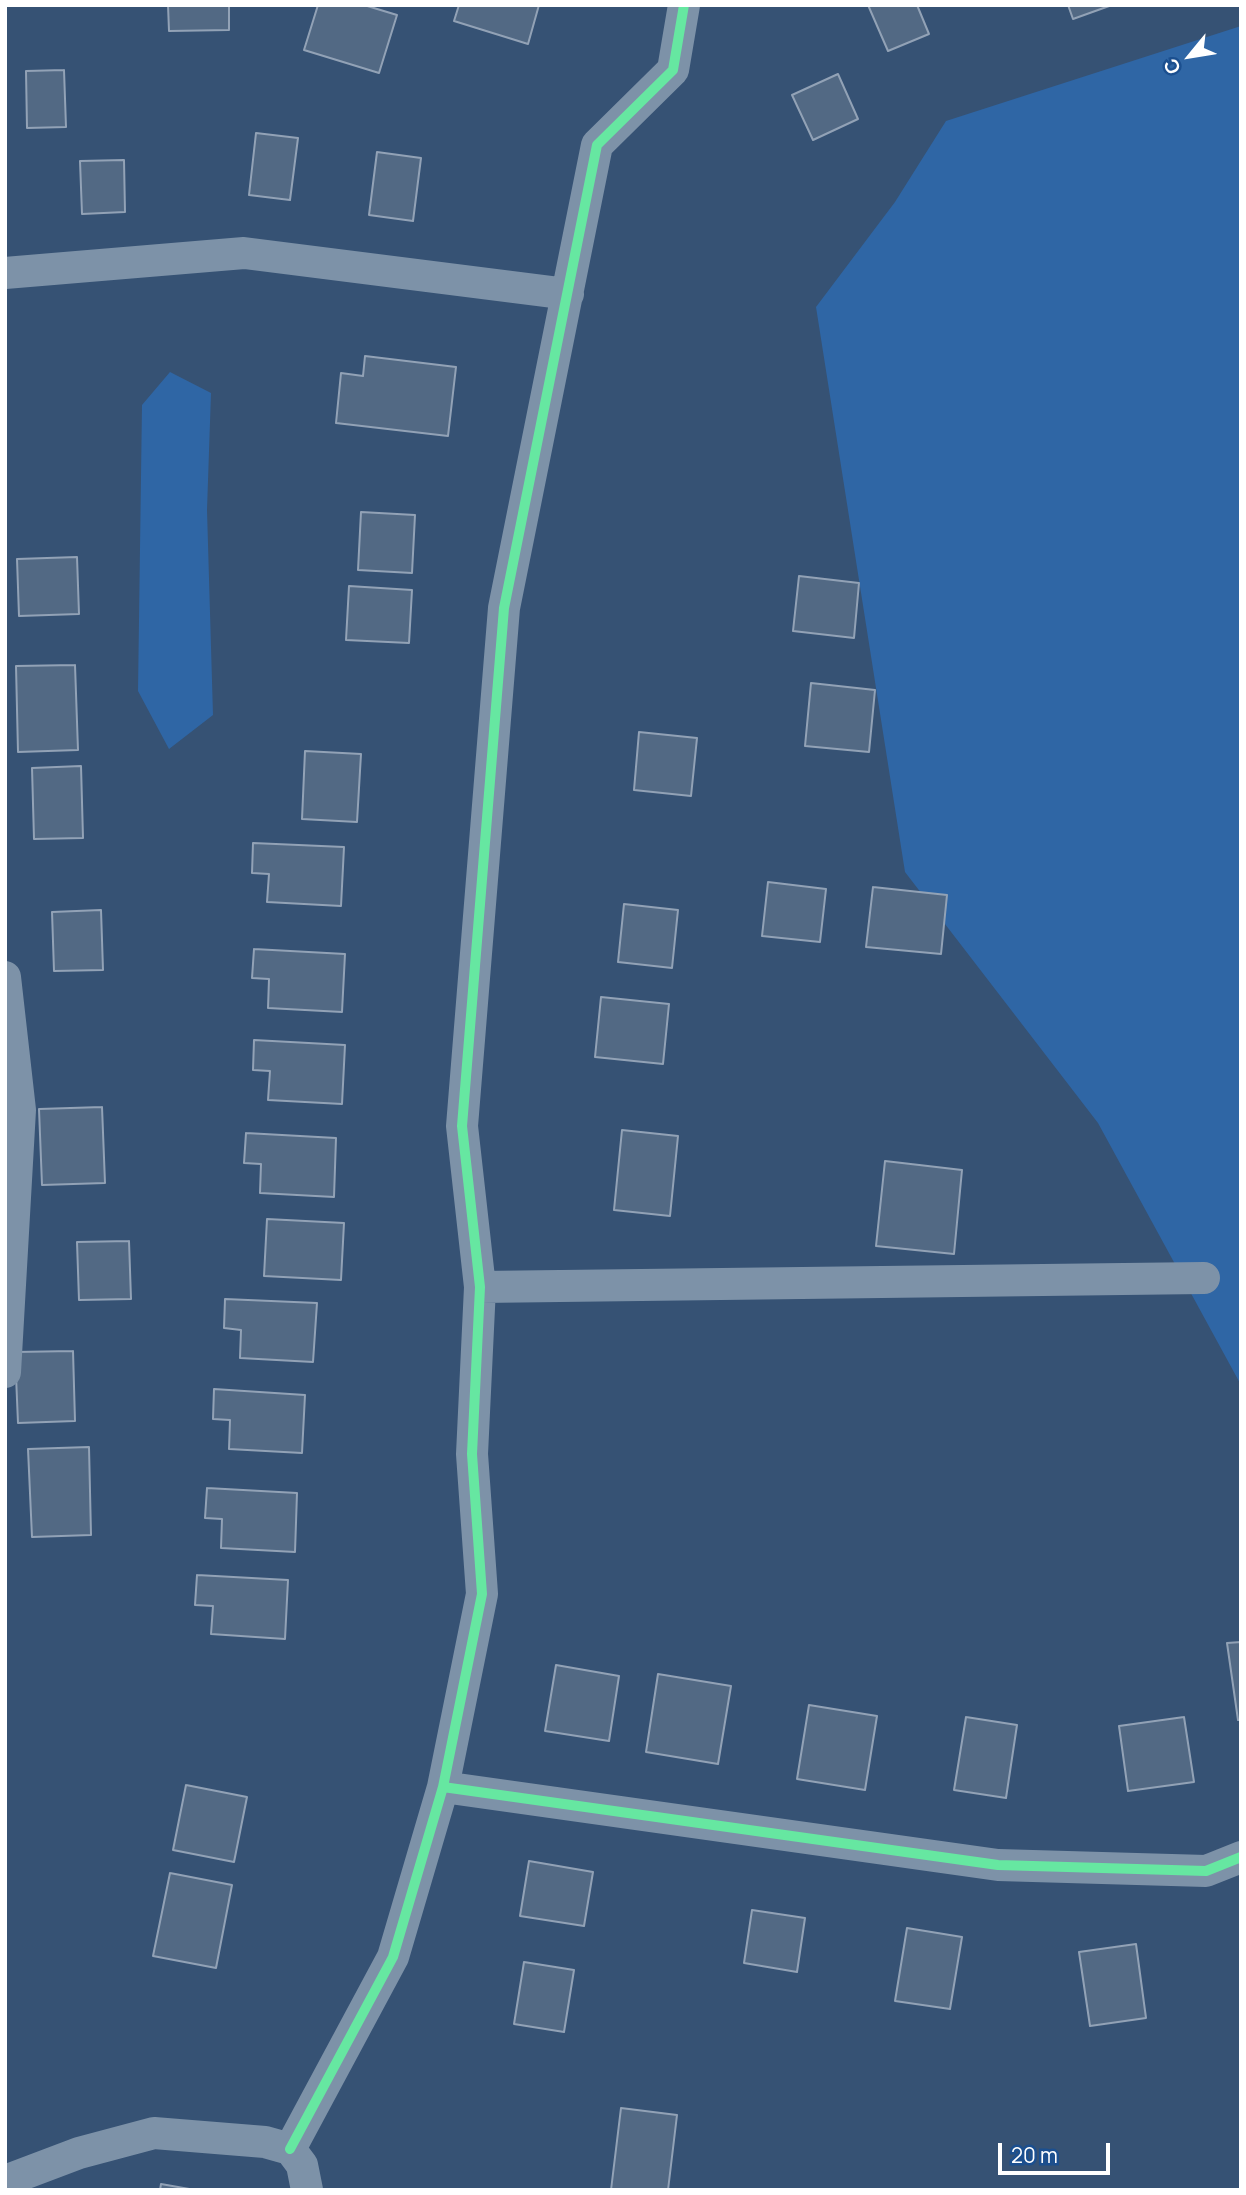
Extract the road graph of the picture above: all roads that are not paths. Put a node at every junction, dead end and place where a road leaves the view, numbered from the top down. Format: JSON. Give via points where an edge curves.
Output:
{"nodes":[{"id":1,"x":684,"y":5,"type":"edge"},
{"id":2,"x":5,"y":273,"type":"edge"},
{"id":3,"x":568,"y":293,"type":"junction"},
{"id":4,"x":5,"y":977,"type":"edge"},
{"id":5,"x":13,"y":1111,"type":"edge"},
{"id":6,"x":1204,"y":1278,"type":"dead end"},
{"id":7,"x":480,"y":1287,"type":"junction"},
{"id":8,"x":5,"y":1372,"type":"edge"},
{"id":9,"x":443,"y":1787,"type":"junction"},
{"id":10,"x":1241,"y":1857,"type":"edge"},
{"id":11,"x":290,"y":2149,"type":"junction"},
{"id":12,"x":5,"y":2182,"type":"edge"},
{"id":13,"x":307,"y":2190,"type":"edge"}],
"edges":[{"from":1,"to":3,"type":"street","via":[[673,70],[597,145]]},
{"from":2,"to":3,"type":"street","via":[[244,253]]},
{"from":3,"to":7,"type":"street","via":[[503,621],[461,1126]]},
{"from":4,"to":5,"type":"street"},
{"from":5,"to":8,"type":"street"},
{"from":6,"to":7,"type":"street"},
{"from":7,"to":9,"type":"street","via":[[471,1454],[482,1594]]},
{"from":9,"to":10,"type":"street","via":[[998,1865],[1206,1871]]},
{"from":9,"to":11,"type":"street","via":[[393,1957]]},
{"from":11,"to":12,"type":"street","via":[[265,2142],[154,2133],[79,2153]]},
{"from":11,"to":13,"type":"street","via":[[302,2165]]}]}
